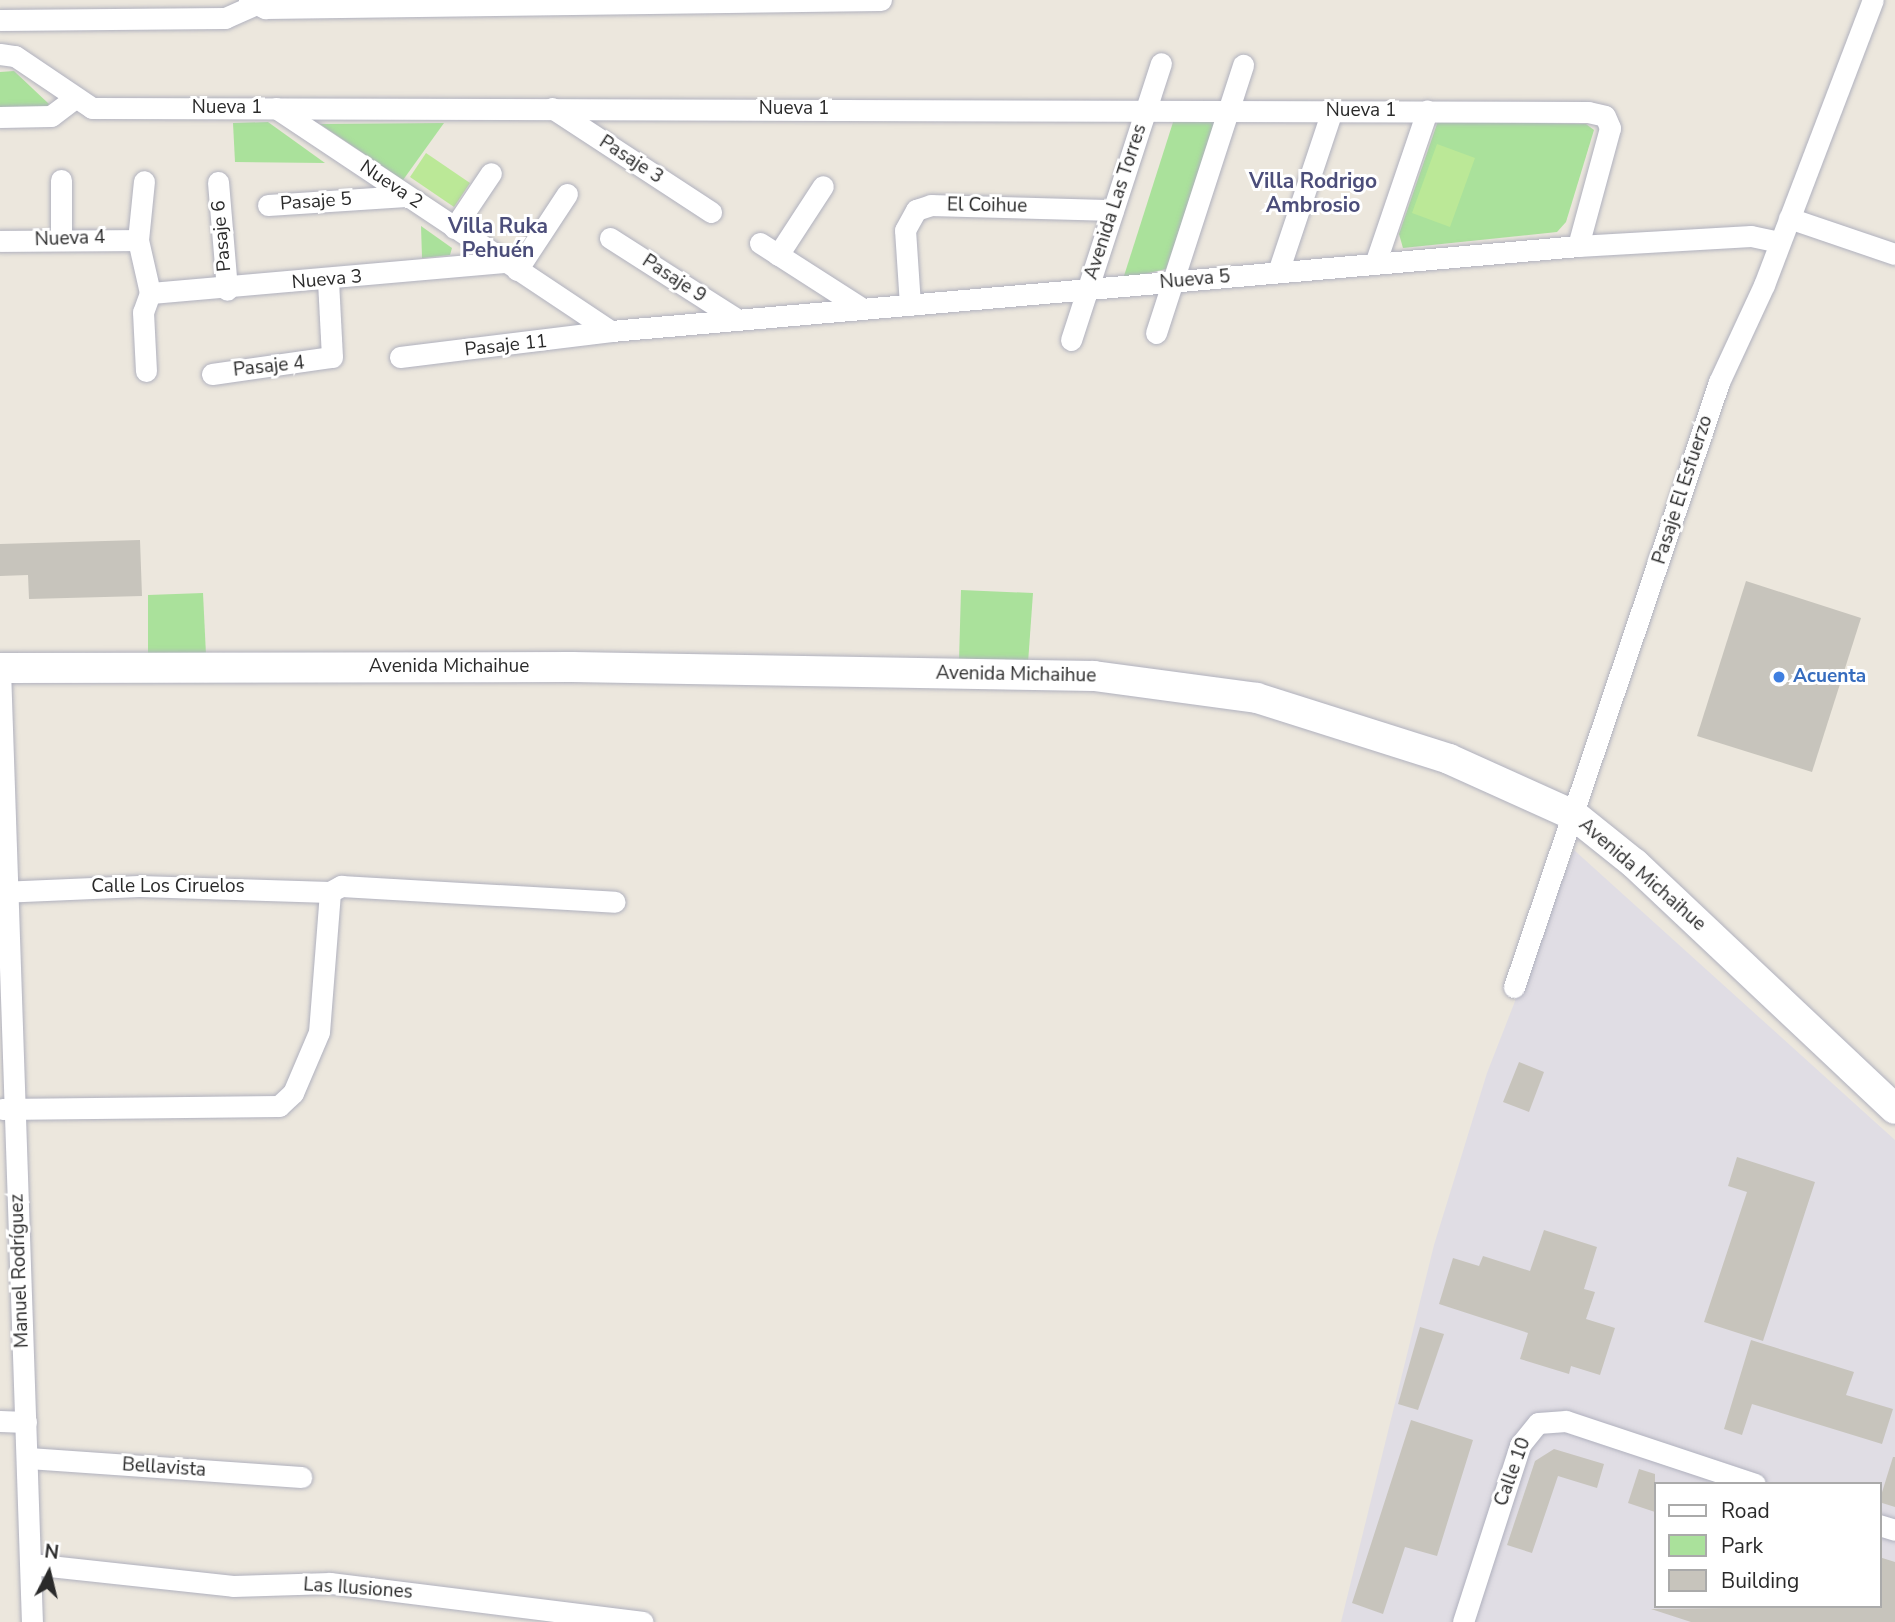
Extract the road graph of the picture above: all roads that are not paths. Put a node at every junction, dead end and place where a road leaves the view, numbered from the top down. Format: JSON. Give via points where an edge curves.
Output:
{"nodes":[{"id":1,"x":859,"y":0,"type":"edge"},
{"id":2,"x":881,"y":0,"type":"edge"},
{"id":3,"x":1873,"y":0,"type":"edge"},
{"id":4,"x":547,"y":1,"type":"edge"},
{"id":5,"x":646,"y":1,"type":"edge"},
{"id":6,"x":251,"y":2,"type":"edge"},
{"id":7,"x":355,"y":2,"type":"edge"},
{"id":8,"x":449,"y":2,"type":"edge"},
{"id":9,"x":0,"y":20,"type":"edge"},
{"id":10,"x":0,"y":54,"type":"edge"},
{"id":11,"x":1161,"y":63,"type":"dead end"},
{"id":12,"x":1243,"y":65,"type":"dead end"},
{"id":13,"x":72,"y":100,"type":"junction"},
{"id":14,"x":276,"y":108,"type":"junction"},
{"id":15,"x":552,"y":108,"type":"junction"},
{"id":16,"x":1146,"y":109,"type":"junction"},
{"id":17,"x":1229,"y":110,"type":"junction"},
{"id":18,"x":1332,"y":111,"type":"junction"},
{"id":19,"x":1427,"y":111,"type":"junction"},
{"id":20,"x":0,"y":117,"type":"edge"},
{"id":21,"x":491,"y":173,"type":"dead end"},
{"id":22,"x":61,"y":180,"type":"dead end"},
{"id":23,"x":144,"y":181,"type":"dead end"},
{"id":24,"x":218,"y":182,"type":"dead end"},
{"id":25,"x":823,"y":186,"type":"dead end"},
{"id":26,"x":567,"y":194,"type":"dead end"},
{"id":27,"x":406,"y":195,"type":"junction"},
{"id":28,"x":268,"y":205,"type":"dead end"},
{"id":29,"x":1113,"y":210,"type":"junction"},
{"id":30,"x":711,"y":212,"type":"dead end"},
{"id":31,"x":1789,"y":218,"type":"junction"},
{"id":32,"x":454,"y":228,"type":"junction"},
{"id":33,"x":610,"y":237,"type":"dead end"},
{"id":34,"x":61,"y":240,"type":"junction"},
{"id":35,"x":138,"y":240,"type":"junction"},
{"id":36,"x":0,"y":241,"type":"edge"},
{"id":37,"x":1779,"y":242,"type":"junction"},
{"id":38,"x":1578,"y":246,"type":"junction"},
{"id":39,"x":1895,"y":254,"type":"edge"},
{"id":40,"x":1375,"y":264,"type":"junction"},
{"id":41,"x":511,"y":266,"type":"junction"},
{"id":42,"x":1278,"y":272,"type":"junction"},
{"id":43,"x":328,"y":281,"type":"junction"},
{"id":44,"x":1172,"y":282,"type":"junction"},
{"id":45,"x":1088,"y":289,"type":"junction"},
{"id":46,"x":227,"y":290,"type":"junction"},
{"id":47,"x":150,"y":293,"type":"junction"},
{"id":48,"x":909,"y":305,"type":"junction"},
{"id":49,"x":863,"y":309,"type":"junction"},
{"id":50,"x":738,"y":320,"type":"junction"},
{"id":51,"x":611,"y":331,"type":"junction"},
{"id":52,"x":1156,"y":333,"type":"dead end"},
{"id":53,"x":1071,"y":340,"type":"dead end"},
{"id":54,"x":400,"y":357,"type":"dead end"},
{"id":55,"x":146,"y":371,"type":"dead end"},
{"id":56,"x":212,"y":374,"type":"dead end"},
{"id":57,"x":0,"y":668,"type":"edge"},
{"id":58,"x":1575,"y":816,"type":"junction"},
{"id":59,"x":4,"y":892,"type":"edge"},
{"id":60,"x":330,"y":892,"type":"junction"},
{"id":61,"x":615,"y":902,"type":"dead end"},
{"id":62,"x":1514,"y":987,"type":"dead end"},
{"id":63,"x":7,"y":1109,"type":"edge"},
{"id":64,"x":1895,"y":1109,"type":"edge"},
{"id":65,"x":10,"y":1257,"type":"edge"},
{"id":66,"x":0,"y":1421,"type":"edge"},
{"id":67,"x":26,"y":1422,"type":"junction"},
{"id":68,"x":28,"y":1458,"type":"junction"},
{"id":69,"x":301,"y":1477,"type":"dead end"},
{"id":70,"x":1749,"y":1482,"type":"edge"},
{"id":71,"x":31,"y":1564,"type":"junction"},
{"id":72,"x":32,"y":1622,"type":"edge"},
{"id":73,"x":639,"y":1622,"type":"edge"},
{"id":74,"x":1462,"y":1622,"type":"edge"}],
"edges":[{"from":1,"to":2,"type":"street"},
{"from":1,"to":5,"type":"street"},
{"from":3,"to":31,"type":"street","name":"Pasaje El Esfuerzo"},
{"from":4,"to":5,"type":"street"},
{"from":4,"to":8,"type":"street"},
{"from":6,"to":7,"type":"street"},
{"from":6,"to":9,"type":"street","via":[[225,18]]},
{"from":7,"to":8,"type":"street"},
{"from":10,"to":13,"type":"street","name":"Nueva 1","via":[[15,56]]},
{"from":11,"to":16,"type":"street","name":"Avenida Las Torres"},
{"from":12,"to":17,"type":"street"},
{"from":13,"to":14,"type":"street","name":"Nueva 1","via":[[92,108]]},
{"from":13,"to":20,"type":"street","via":[[51,116]]},
{"from":14,"to":15,"type":"street","name":"Nueva 1"},
{"from":14,"to":27,"type":"street","name":"Nueva 2"},
{"from":15,"to":16,"type":"street","name":"Nueva 1"},
{"from":15,"to":30,"type":"street","name":"Pasaje 3"},
{"from":16,"to":17,"type":"street","name":"Nueva 1"},
{"from":16,"to":29,"type":"street","name":"Avenida Las Torres"},
{"from":17,"to":18,"type":"street","name":"Nueva 1"},
{"from":17,"to":44,"type":"street"},
{"from":18,"to":19,"type":"street","name":"Nueva 1"},
{"from":18,"to":42,"type":"street"},
{"from":19,"to":38,"type":"street","name":"Nueva 1","via":[[1605,116],[1610,128]]},
{"from":19,"to":40,"type":"street"},
{"from":21,"to":32,"type":"street"},
{"from":22,"to":34,"type":"street"},
{"from":23,"to":35,"type":"street"},
{"from":24,"to":46,"type":"street","name":"Pasaje 6"},
{"from":25,"to":49,"type":"street","via":[[769,249]]},
{"from":26,"to":41,"type":"street"},
{"from":27,"to":28,"type":"street","name":"Pasaje 5"},
{"from":27,"to":32,"type":"street","name":"Nueva 2"},
{"from":29,"to":45,"type":"street","name":"Avenida Las Torres"},
{"from":29,"to":48,"type":"street","name":"El Coihue","via":[[916,210],[905,230]]},
{"from":31,"to":37,"type":"street","name":"Pasaje El Esfuerzo"},
{"from":31,"to":39,"type":"street"},
{"from":32,"to":41,"type":"street","name":"Nueva 2"},
{"from":33,"to":50,"type":"street","name":"Pasaje 9"},
{"from":34,"to":35,"type":"street","name":"Nueva 4"},
{"from":34,"to":36,"type":"street","name":"Nueva 4"},
{"from":35,"to":47,"type":"street"},
{"from":37,"to":38,"type":"street","name":"Nueva 5","via":[[1751,236]]},
{"from":37,"to":58,"type":"street","name":"Pasaje El Esfuerzo","via":[[1719,382]]},
{"from":38,"to":40,"type":"street","name":"Nueva 5"},
{"from":40,"to":42,"type":"street","name":"Nueva 5"},
{"from":41,"to":43,"type":"street","name":"Nueva 3"},
{"from":41,"to":51,"type":"street","name":"Nueva 2"},
{"from":42,"to":44,"type":"street","name":"Nueva 5"},
{"from":43,"to":46,"type":"street","name":"Nueva 3"},
{"from":43,"to":56,"type":"street","name":"Pasaje 4","via":[[332,357]]},
{"from":44,"to":45,"type":"street","name":"Nueva 5"},
{"from":44,"to":52,"type":"street"},
{"from":45,"to":48,"type":"street","name":"Nueva 5"},
{"from":45,"to":53,"type":"street","name":"Avenida Las Torres"},
{"from":46,"to":47,"type":"street","name":"Nueva 3"},
{"from":47,"to":55,"type":"street","via":[[143,312]]},
{"from":48,"to":49,"type":"street","name":"Nueva 5"},
{"from":49,"to":50,"type":"street","name":"Nueva 5"},
{"from":50,"to":51,"type":"street","name":"Nueva 5"},
{"from":51,"to":54,"type":"street","name":"Pasaje 11"},
{"from":57,"to":58,"type":"street","name":"Avenida Michaihue","via":[[572,667],[1160,681],[1256,698],[1416,747]]},
{"from":57,"to":59,"type":"street","name":"Manuel Rodríguez"},
{"from":58,"to":62,"type":"street","name":"Pasaje El Esfuerzo"},
{"from":58,"to":64,"type":"street","name":"Avenida Michaihue","via":[[1635,864]]},
{"from":59,"to":60,"type":"street","name":"Calle Los Ciruelos","via":[[152,886]]},
{"from":59,"to":63,"type":"street","name":"Manuel Rodríguez"},
{"from":60,"to":61,"type":"street","name":"Calle Los Ciruelos","via":[[341,886]]},
{"from":60,"to":63,"type":"street","via":[[318,1032],[293,1093],[279,1106]]},
{"from":63,"to":65,"type":"street","name":"Manuel Rodríguez"},
{"from":65,"to":67,"type":"street","name":"Manuel Rodríguez"},
{"from":66,"to":67,"type":"street"},
{"from":67,"to":68,"type":"street","name":"Manuel Rodríguez"},
{"from":68,"to":69,"type":"street","name":"Bellavista"},
{"from":68,"to":71,"type":"street","name":"Manuel Rodríguez"},
{"from":70,"to":74,"type":"street","name":"Calle 10","via":[[1566,1421],[1538,1423],[1520,1445]]},
{"from":71,"to":72,"type":"street","name":"Manuel Rodríguez"},
{"from":71,"to":73,"type":"street","name":"Las Ilusiones","via":[[233,1586],[330,1583]]}]}
